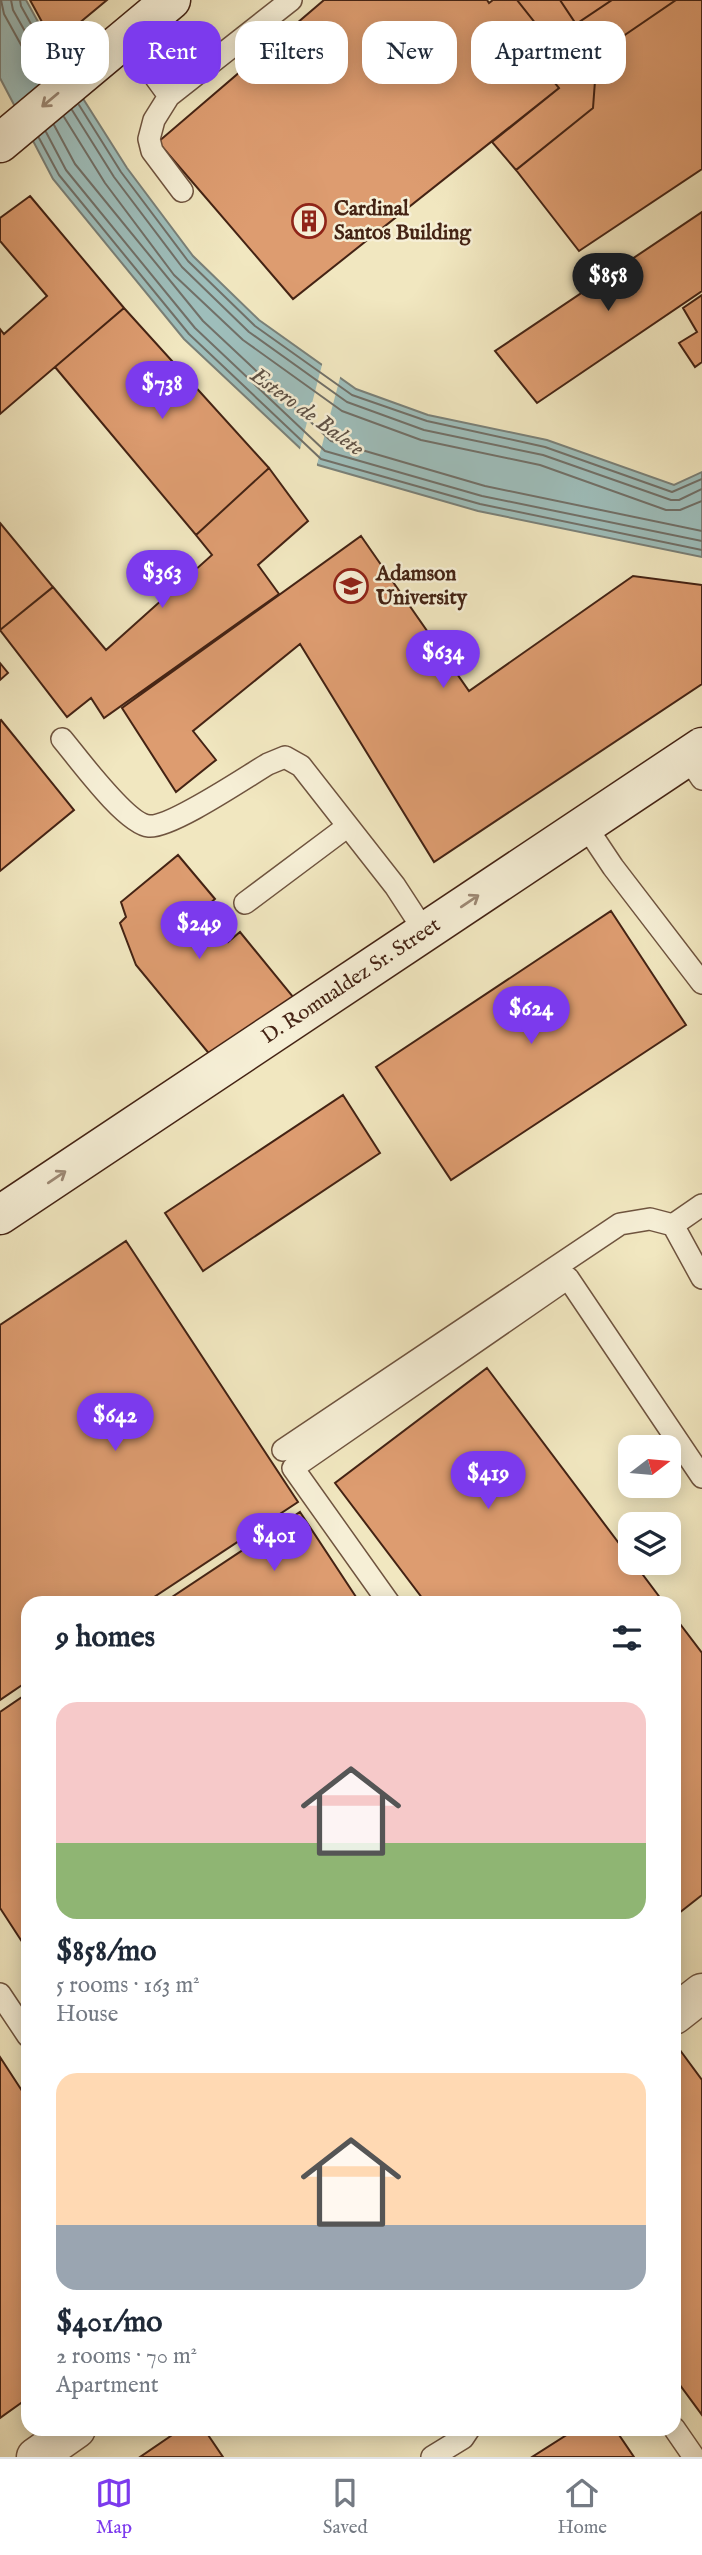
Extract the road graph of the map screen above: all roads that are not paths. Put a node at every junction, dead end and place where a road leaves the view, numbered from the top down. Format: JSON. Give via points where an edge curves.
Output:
{"nodes":[{"id":1,"x":171,"y":0,"type":"edge"},
{"id":2,"x":291,"y":0,"type":"edge"},
{"id":3,"x":113,"y":48,"type":"junction"},
{"id":4,"x":169,"y":96,"type":"junction"},
{"id":5,"x":0,"y":143,"type":"edge"},
{"id":6,"x":182,"y":191,"type":"dead end"},
{"id":7,"x":62,"y":739,"type":"dead end"},
{"id":8,"x":697,"y":761,"type":"edge"},
{"id":9,"x":585,"y":825,"type":"junction"},
{"id":10,"x":348,"y":826,"type":"junction"},
{"id":11,"x":245,"y":903,"type":"dead end"},
{"id":12,"x":425,"y":932,"type":"junction"},
{"id":13,"x":702,"y":983,"type":"edge"},
{"id":14,"x":702,"y":1205,"type":"edge"},
{"id":15,"x":0,"y":1215,"type":"edge"},
{"id":16,"x":673,"y":1225,"type":"junction"},
{"id":17,"x":702,"y":1278,"type":"edge"},
{"id":18,"x":283,"y":1450,"type":"dead end"},
{"id":19,"x":702,"y":1477,"type":"edge"},
{"id":20,"x":384,"y":1596,"type":"edge"},
{"id":21,"x":0,"y":1994,"type":"edge"},
{"id":22,"x":21,"y":2026,"type":"edge"},
{"id":23,"x":66,"y":2436,"type":"edge"},
{"id":24,"x":464,"y":2436,"type":"edge"},
{"id":25,"x":680,"y":2436,"type":"edge"},
{"id":26,"x":36,"y":2457,"type":"edge"},
{"id":27,"x":432,"y":2457,"type":"edge"},
{"id":28,"x":694,"y":2457,"type":"edge"}],
"edges":[{"from":1,"to":3,"type":"main road"},
{"from":2,"to":4,"type":"lane"},
{"from":3,"to":4,"type":"lane"},
{"from":3,"to":5,"type":"main road","one_way":true},
{"from":4,"to":6,"type":"lane","via":[[149,139],[152,152]]},
{"from":7,"to":10,"type":"lane","via":[[127,816],[149,826],[172,820],[285,757],[301,766]]},
{"from":8,"to":9,"type":"main road","name":"D. Romualdez Sr. Street"},
{"from":12,"to":9,"type":"main road","name":"D. Romualdez Sr. Street","one_way":true},
{"from":9,"to":13,"type":"lane"},
{"from":10,"to":11,"type":"lane"},
{"from":10,"to":12,"type":"lane"},
{"from":15,"to":12,"type":"main road","name":"D. Romualdez Sr. Street","one_way":true},
{"from":14,"to":16,"type":"lane"},
{"from":16,"to":17,"type":"lane"},
{"from":16,"to":18,"type":"lane","via":[[650,1219],[621,1224]]},
{"from":19,"to":20,"type":"lane","via":[[568,1278],[293,1468]]},
{"from":21,"to":22,"type":"lane"},
{"from":23,"to":26,"type":"main road"},
{"from":24,"to":27,"type":"lane"},
{"from":25,"to":28,"type":"lane"}]}
